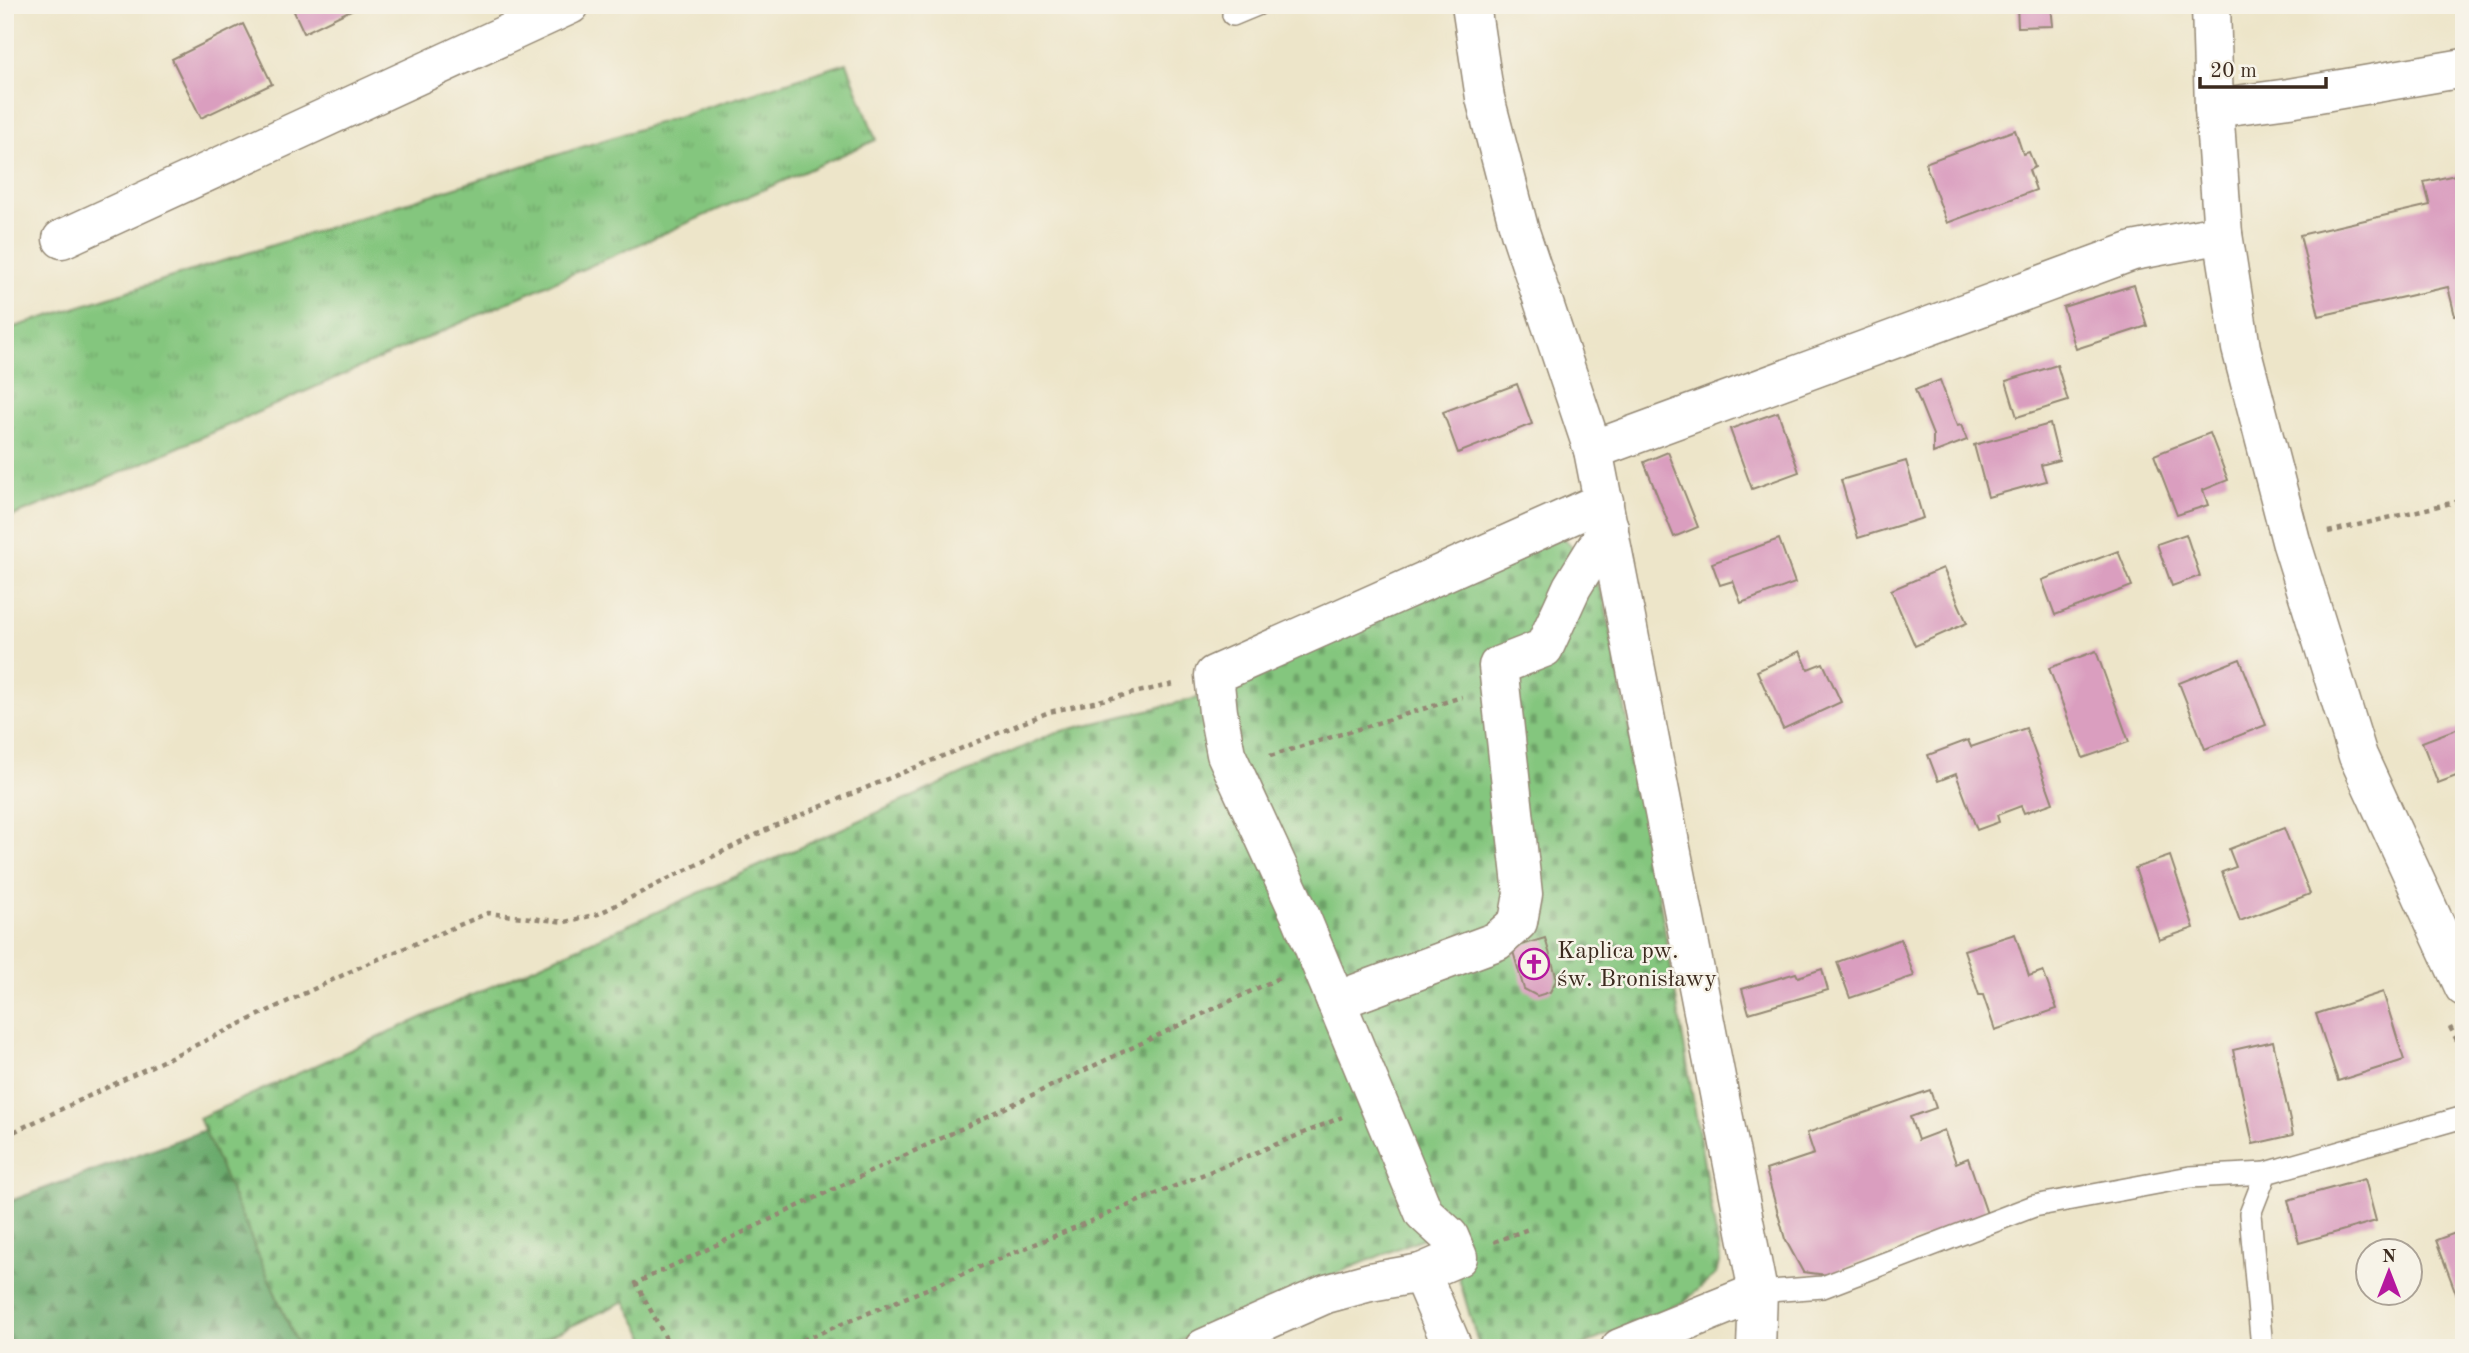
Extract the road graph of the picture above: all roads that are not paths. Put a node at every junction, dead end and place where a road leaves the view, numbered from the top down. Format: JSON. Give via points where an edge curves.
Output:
{"nodes":[{"id":1,"x":570,"y":5,"type":"edge"},
{"id":2,"x":1256,"y":5,"type":"edge"},
{"id":3,"x":1471,"y":5,"type":"edge"},
{"id":4,"x":2211,"y":5,"type":"edge"},
{"id":5,"x":1233,"y":15,"type":"dead end"},
{"id":6,"x":2464,"y":68,"type":"edge"},
{"id":7,"x":2214,"y":108,"type":"junction"},
{"id":8,"x":2222,"y":234,"type":"junction"},
{"id":9,"x":62,"y":239,"type":"dead end"},
{"id":10,"x":1593,"y":450,"type":"junction"},
{"id":11,"x":1606,"y":514,"type":"junction"},
{"id":12,"x":2464,"y":987,"type":"edge"},
{"id":13,"x":1336,"y":1001,"type":"junction"},
{"id":14,"x":2464,"y":1117,"type":"edge"},
{"id":15,"x":2266,"y":1173,"type":"junction"},
{"id":16,"x":1421,"y":1273,"type":"junction"},
{"id":17,"x":1758,"y":1292,"type":"junction"},
{"id":18,"x":1204,"y":1348,"type":"edge"},
{"id":19,"x":1453,"y":1348,"type":"edge"},
{"id":20,"x":1620,"y":1348,"type":"edge"},
{"id":21,"x":1756,"y":1348,"type":"edge"},
{"id":22,"x":2262,"y":1348,"type":"edge"}],
"edges":[{"from":1,"to":9,"type":"street"},
{"from":2,"to":5,"type":"lane"},
{"from":3,"to":10,"type":"street","via":[[1485,99],[1520,232]]},
{"from":4,"to":7,"type":"street"},
{"from":6,"to":7,"type":"street"},
{"from":7,"to":8,"type":"street"},
{"from":8,"to":10,"type":"street","via":[[2133,251]]},
{"from":8,"to":12,"type":"street","via":[[2247,374],[2291,541],[2358,756]]},
{"from":10,"to":11,"type":"street"},
{"from":11,"to":13,"type":"street","via":[[1544,648],[1498,666],[1523,894],[1518,922],[1497,941]]},
{"from":11,"to":13,"type":"street","via":[[1214,675],[1226,754]]},
{"from":11,"to":17,"type":"street"},
{"from":13,"to":16,"type":"street","via":[[1424,1213],[1449,1236],[1458,1257]]},
{"from":14,"to":15,"type":"lane"},
{"from":15,"to":17,"type":"lane","via":[[2190,1177],[2034,1206],[1823,1287]]},
{"from":15,"to":22,"type":"lane","via":[[2250,1214]]},
{"from":16,"to":18,"type":"street","via":[[1326,1294]]},
{"from":16,"to":19,"type":"street"},
{"from":17,"to":20,"type":"street"},
{"from":17,"to":21,"type":"street"}]}
